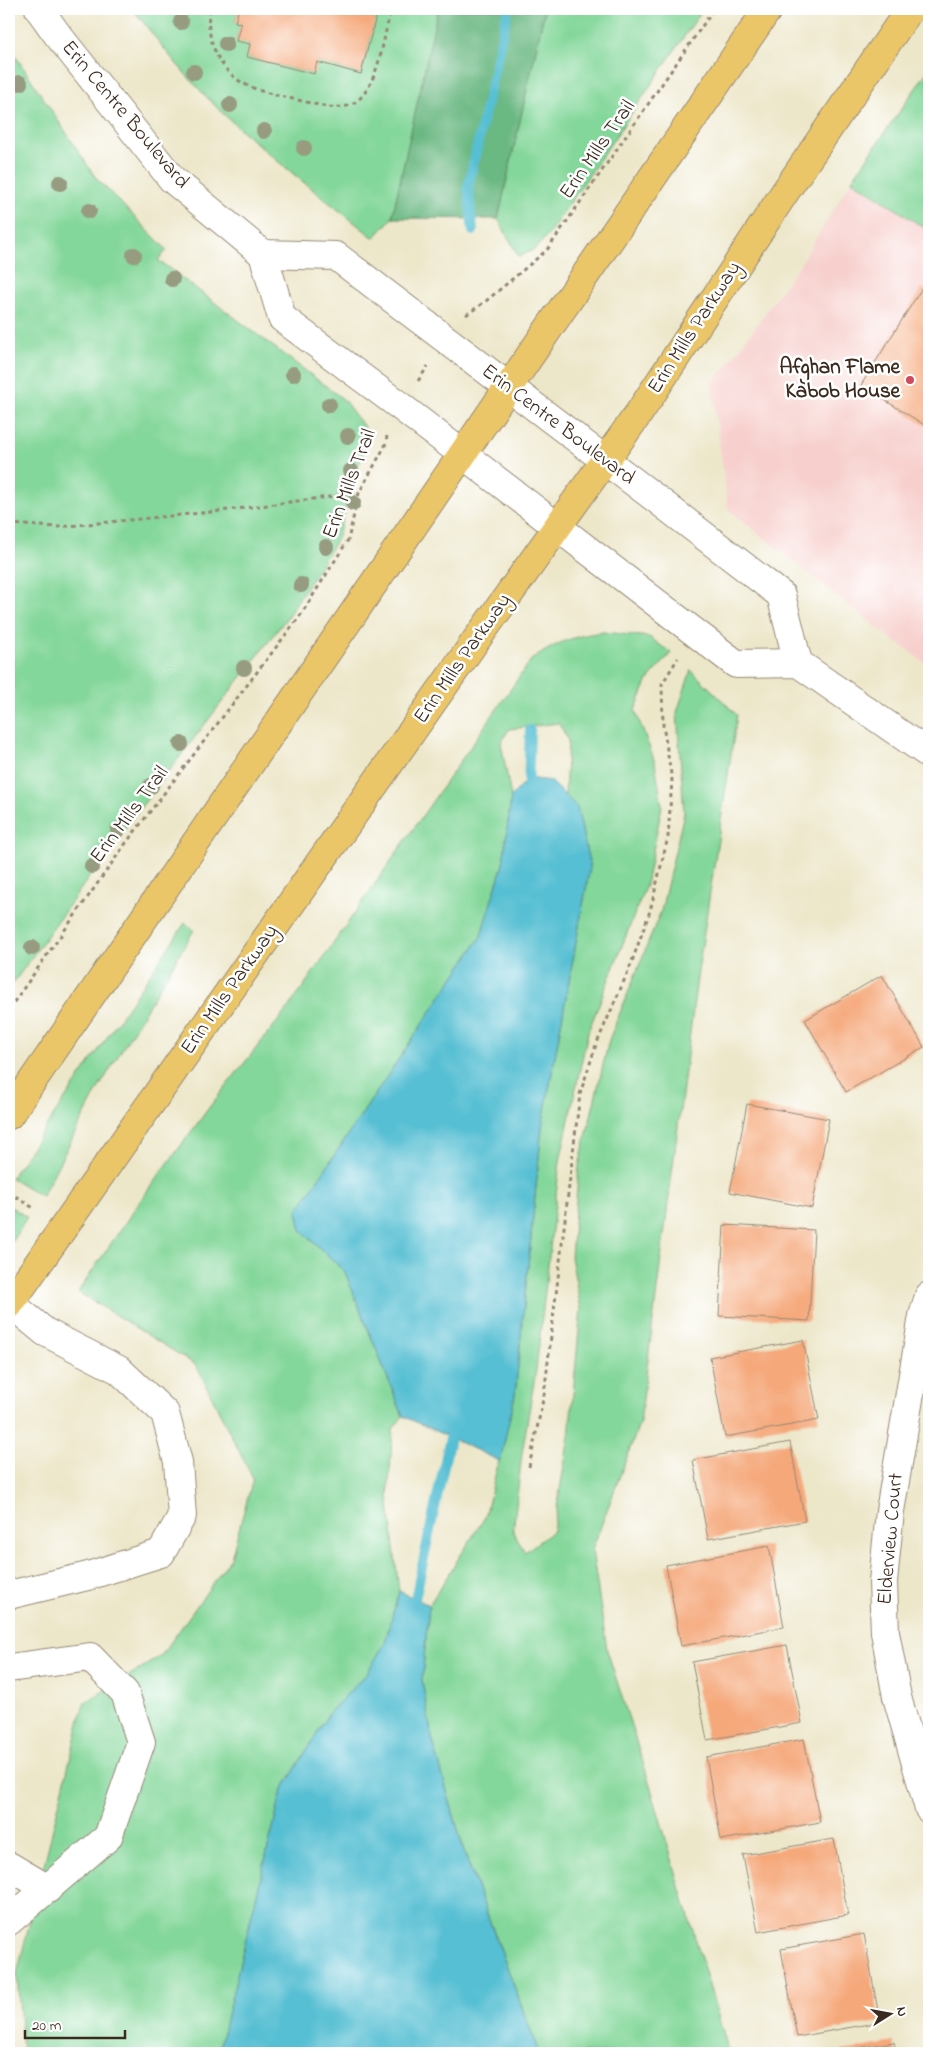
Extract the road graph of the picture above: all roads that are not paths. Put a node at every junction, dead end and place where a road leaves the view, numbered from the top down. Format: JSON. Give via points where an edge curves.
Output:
{"nodes":[{"id":1,"x":40,"y":9,"type":"edge"},
{"id":2,"x":768,"y":9,"type":"edge"},
{"id":3,"x":910,"y":9,"type":"edge"},
{"id":4,"x":263,"y":254,"type":"junction"},
{"id":5,"x":509,"y":387,"type":"junction"},
{"id":6,"x":463,"y":456,"type":"junction"},
{"id":7,"x":605,"y":460,"type":"junction"},
{"id":8,"x":556,"y":527,"type":"junction"},
{"id":9,"x":798,"y":663,"type":"junction"},
{"id":10,"x":929,"y":754,"type":"edge"},
{"id":11,"x":9,"y":1115,"type":"edge"},
{"id":12,"x":12,"y":1295,"type":"edge"},
{"id":13,"x":929,"y":1296,"type":"edge"},
{"id":14,"x":9,"y":1595,"type":"edge"},
{"id":15,"x":9,"y":1668,"type":"edge"},
{"id":16,"x":929,"y":1809,"type":"edge"},
{"id":17,"x":9,"y":1866,"type":"edge"},
{"id":18,"x":48,"y":1889,"type":"junction"},
{"id":19,"x":9,"y":1922,"type":"edge"}],
"edges":[{"from":1,"to":4,"type":"street","name":"Erin Centre Boulevard","via":[[172,179]]},
{"from":2,"to":5,"type":"main road"},
{"from":3,"to":7,"type":"main road","name":"Erin Mills Parkway"},
{"from":4,"to":5,"type":"street","name":"Erin Centre Boulevard","via":[[336,256]]},
{"from":4,"to":6,"type":"street","via":[[282,318]]},
{"from":5,"to":6,"type":"main road"},
{"from":5,"to":7,"type":"street","name":"Erin Centre Boulevard"},
{"from":6,"to":8,"type":"street"},
{"from":6,"to":11,"type":"main road"},
{"from":7,"to":8,"type":"main road","name":"Erin Mills Parkway"},
{"from":7,"to":9,"type":"street","name":"Erin Centre Boulevard","via":[[781,595]]},
{"from":8,"to":9,"type":"street","via":[[736,664]]},
{"from":8,"to":12,"type":"main road","name":"Erin Mills Parkway"},
{"from":9,"to":10,"type":"street"},
{"from":12,"to":14,"type":"street","via":[[45,1332],[119,1370],[165,1414],[178,1462],[182,1516],[161,1553],[88,1576]]},
{"from":13,"to":16,"type":"street","name":"Elderview Court","via":[[890,1511],[883,1582],[885,1632],[897,1697]]},
{"from":15,"to":18,"type":"street","via":[[90,1657],[124,1693],[141,1742],[108,1837]]},
{"from":17,"to":18,"type":"street"},
{"from":18,"to":19,"type":"street"}]}
